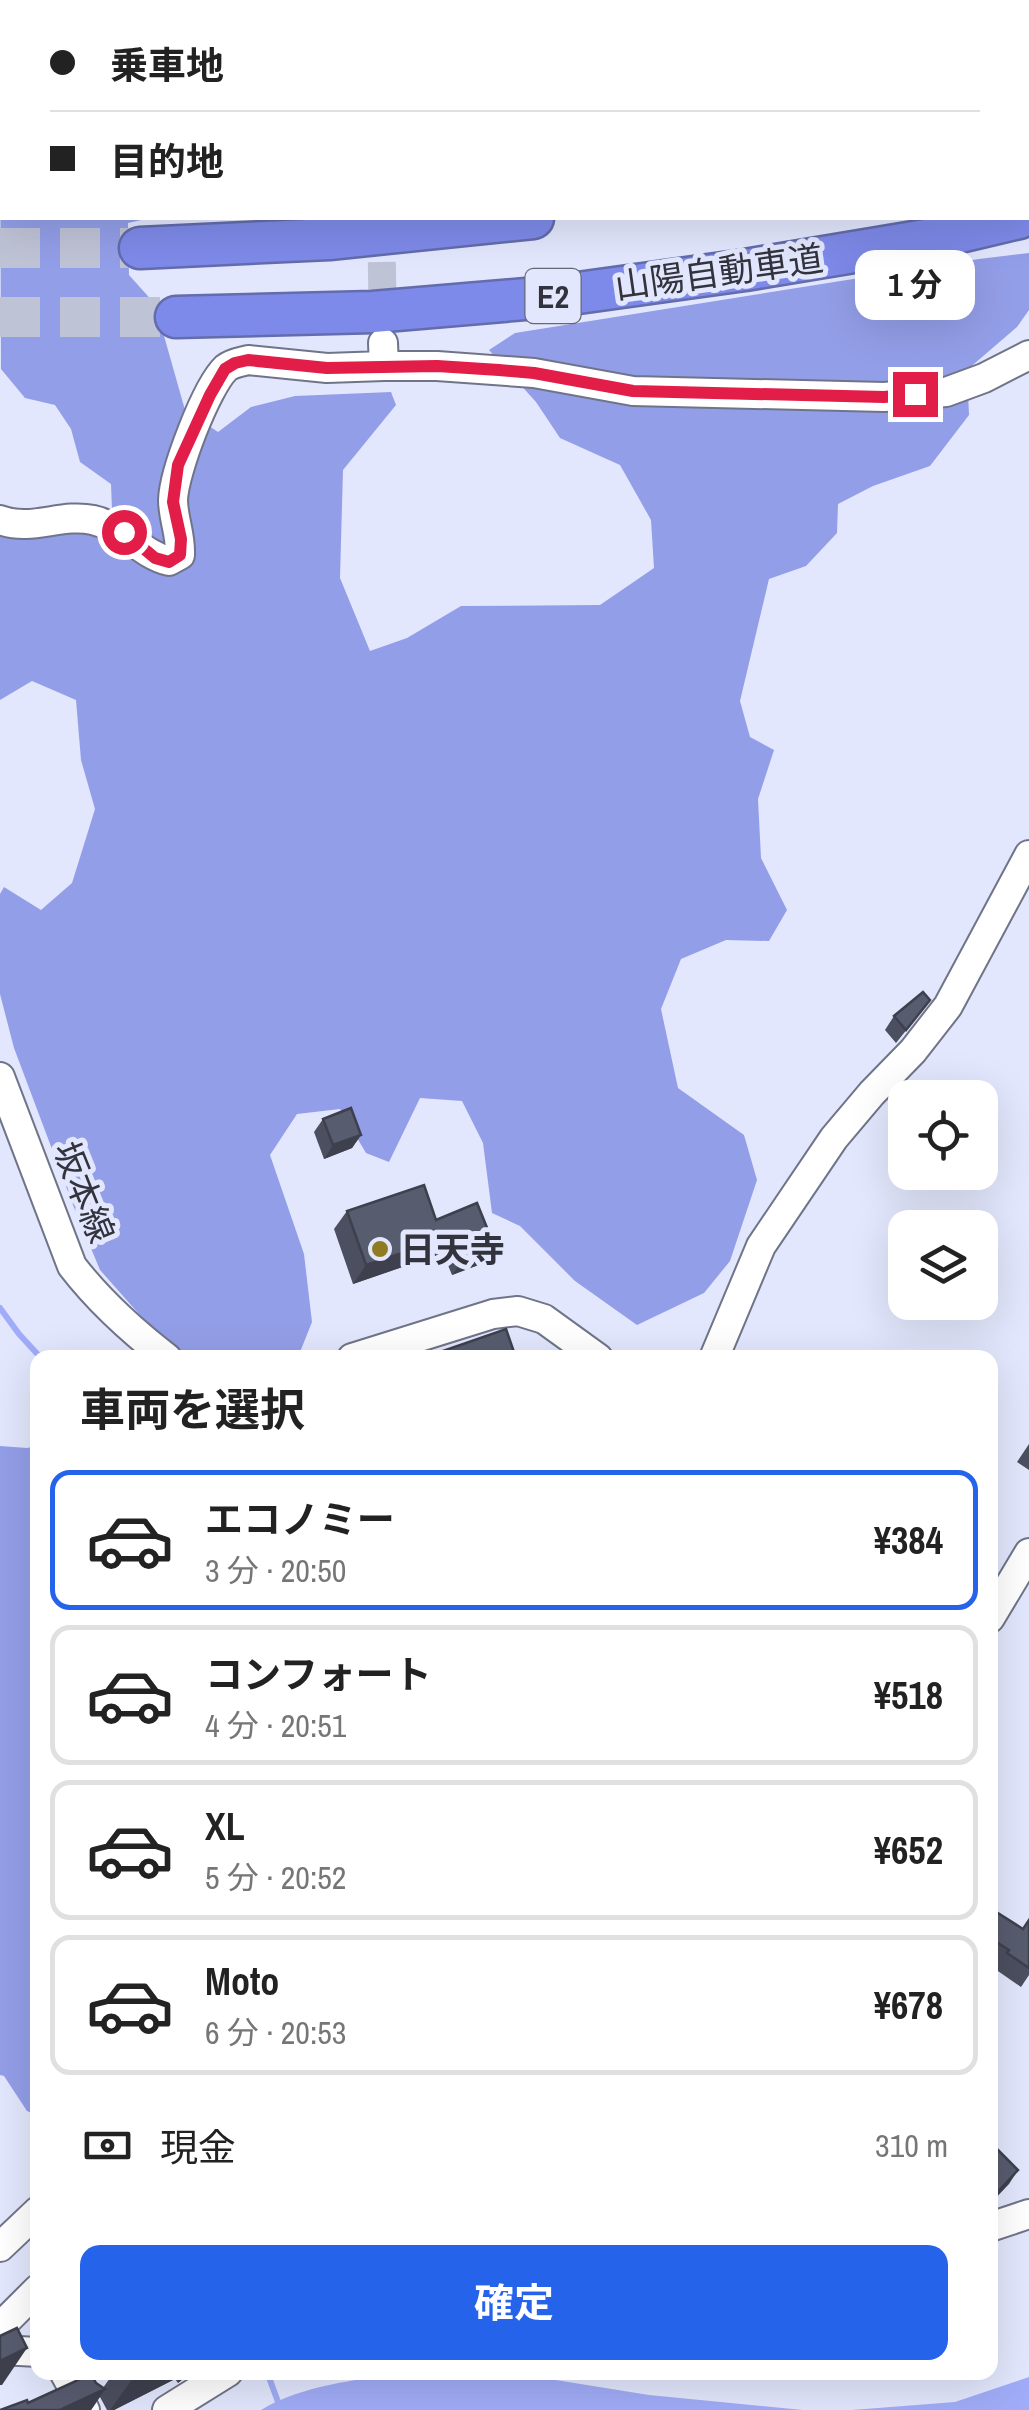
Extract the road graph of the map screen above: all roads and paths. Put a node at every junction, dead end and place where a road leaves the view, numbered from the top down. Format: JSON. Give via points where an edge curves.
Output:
{"nodes":[{"id":1,"x":514,"y":220,"type":"edge"},
{"id":2,"x":1011,"y":220,"type":"edge"},
{"id":3,"x":140,"y":248,"type":"tunnel mouth"},
{"id":4,"x":176,"y":318,"type":"tunnel mouth"},
{"id":5,"x":1029,"y":355,"type":"edge"},
{"id":6,"x":0,"y":520,"type":"edge"},
{"id":7,"x":1029,"y":855,"type":"edge"},
{"id":8,"x":0,"y":1077,"type":"edge"},
{"id":9,"x":157,"y":1350,"type":"edge"},
{"id":10,"x":378,"y":1350,"type":"edge"},
{"id":11,"x":588,"y":1350,"type":"edge"},
{"id":12,"x":717,"y":1350,"type":"edge"},
{"id":13,"x":1029,"y":1553,"type":"edge"},
{"id":14,"x":998,"y":1596,"type":"edge"},
{"id":15,"x":998,"y":1601,"type":"edge"},
{"id":16,"x":1029,"y":1612,"type":"edge"},
{"id":17,"x":1029,"y":2214,"type":"edge"},
{"id":18,"x":30,"y":2219,"type":"edge"},
{"id":19,"x":998,"y":2224,"type":"edge"},
{"id":20,"x":0,"y":2247,"type":"edge"},
{"id":21,"x":30,"y":2297,"type":"edge"},
{"id":22,"x":0,"y":2327,"type":"edge"},
{"id":23,"x":0,"y":2350,"type":"edge"},
{"id":24,"x":30,"y":2352,"type":"edge"},
{"id":25,"x":68,"y":2380,"type":"edge"},
{"id":26,"x":215,"y":2380,"type":"edge"},
{"id":27,"x":84,"y":2410,"type":"edge"},
{"id":28,"x":167,"y":2410,"type":"edge"}],
"edges":[{"from":1,"to":3,"type":"highway","number":"E2","via":[[330,239]]},
{"from":2,"to":4,"type":"highway","name":"山陽自動車道","number":"E2","via":[[926,240],[549,297],[373,312]]},
{"from":5,"to":6,"type":"street","via":[[946,392],[884,397],[633,391],[384,355],[327,368],[248,360],[225,369],[178,465],[173,502],[180,555],[169,562],[155,558],[124,532],[96,520]]},
{"from":7,"to":12,"type":"street","via":[[948,1006],[834,1138],[761,1246]]},
{"from":8,"to":9,"type":"street","name":"坂本線","via":[[72,1266]]},
{"from":10,"to":11,"type":"street","via":[[518,1311]]},
{"from":13,"to":14,"type":"street"},
{"from":15,"to":16,"type":"street"},
{"from":17,"to":19,"type":"street"},
{"from":18,"to":20,"type":"street"},
{"from":21,"to":22,"type":"street"},
{"from":23,"to":24,"type":"street"},
{"from":25,"to":27,"type":"street"},
{"from":26,"to":28,"type":"street"}]}
